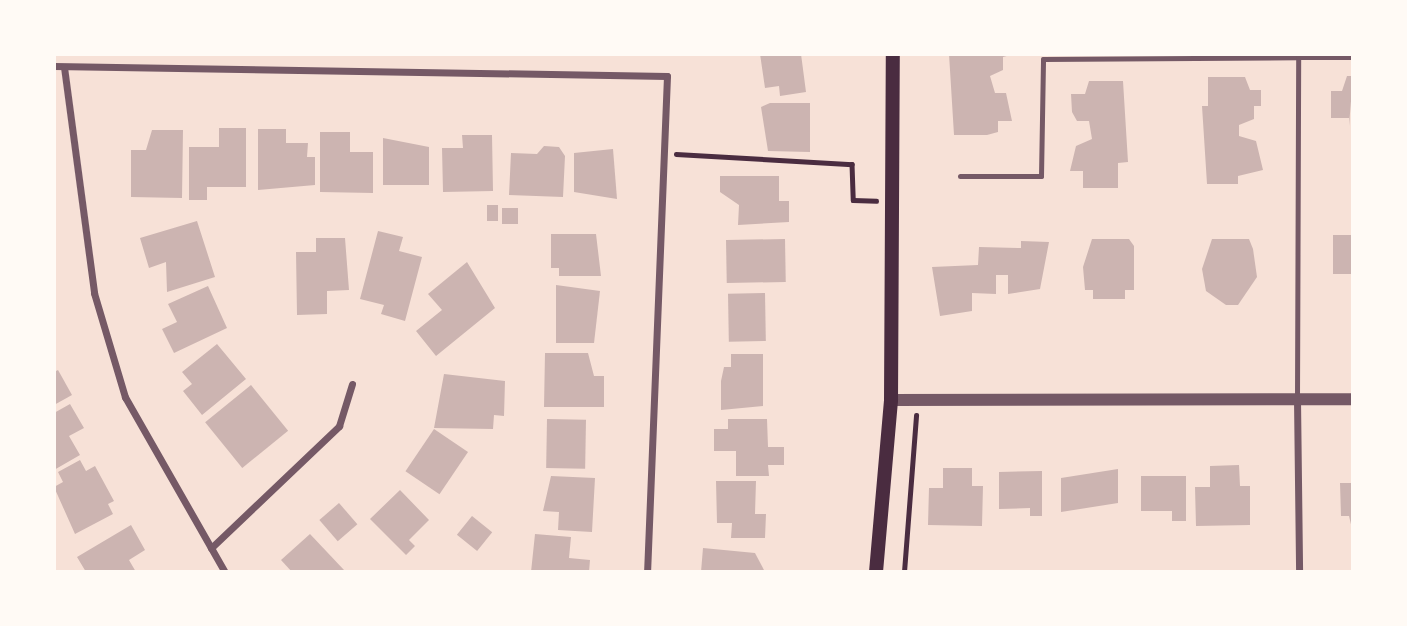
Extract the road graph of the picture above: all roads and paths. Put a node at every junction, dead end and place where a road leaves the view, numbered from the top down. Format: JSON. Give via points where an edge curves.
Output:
{"nodes":[{"id":1,"x":893,"y":54,"type":"edge"},
{"id":2,"x":1298,"y":57,"type":"junction"},
{"id":3,"x":1353,"y":57,"type":"edge"},
{"id":4,"x":54,"y":66,"type":"edge"},
{"id":5,"x":64,"y":66,"type":"junction"},
{"id":6,"x":664,"y":153,"type":"junction"},
{"id":7,"x":960,"y":176,"type":"dead end"},
{"id":8,"x":891,"y":201,"type":"junction"},
{"id":9,"x":352,"y":384,"type":"dead end"},
{"id":10,"x":1297,"y":399,"type":"junction"},
{"id":11,"x":1353,"y":399,"type":"edge"},
{"id":12,"x":891,"y":400,"type":"junction"},
{"id":13,"x":918,"y":400,"type":"junction"},
{"id":14,"x":211,"y":548,"type":"junction"},
{"id":15,"x":225,"y":572,"type":"edge"},
{"id":16,"x":647,"y":572,"type":"edge"},
{"id":17,"x":876,"y":572,"type":"edge"},
{"id":18,"x":904,"y":572,"type":"edge"},
{"id":19,"x":1299,"y":572,"type":"edge"}],
"edges":[{"from":1,"to":8,"type":"main road"},
{"from":2,"to":3,"type":"lane"},
{"from":2,"to":7,"type":"lane","via":[[1043,59],[1041,176]]},
{"from":2,"to":10,"type":"lane"},
{"from":4,"to":5,"type":"street"},
{"from":5,"to":6,"type":"street","via":[[667,76]]},
{"from":5,"to":14,"type":"street","via":[[94,293],[125,397]]},
{"from":6,"to":8,"type":"path","via":[[852,164],[853,200]]},
{"from":6,"to":16,"type":"street"},
{"from":8,"to":12,"type":"main road"},
{"from":9,"to":14,"type":"street","via":[[339,426]]},
{"from":10,"to":11,"type":"street"},
{"from":10,"to":13,"type":"street"},
{"from":10,"to":19,"type":"street"},
{"from":12,"to":13,"type":"street"},
{"from":12,"to":17,"type":"main road"},
{"from":13,"to":18,"type":"path"},
{"from":14,"to":15,"type":"street"}]}
